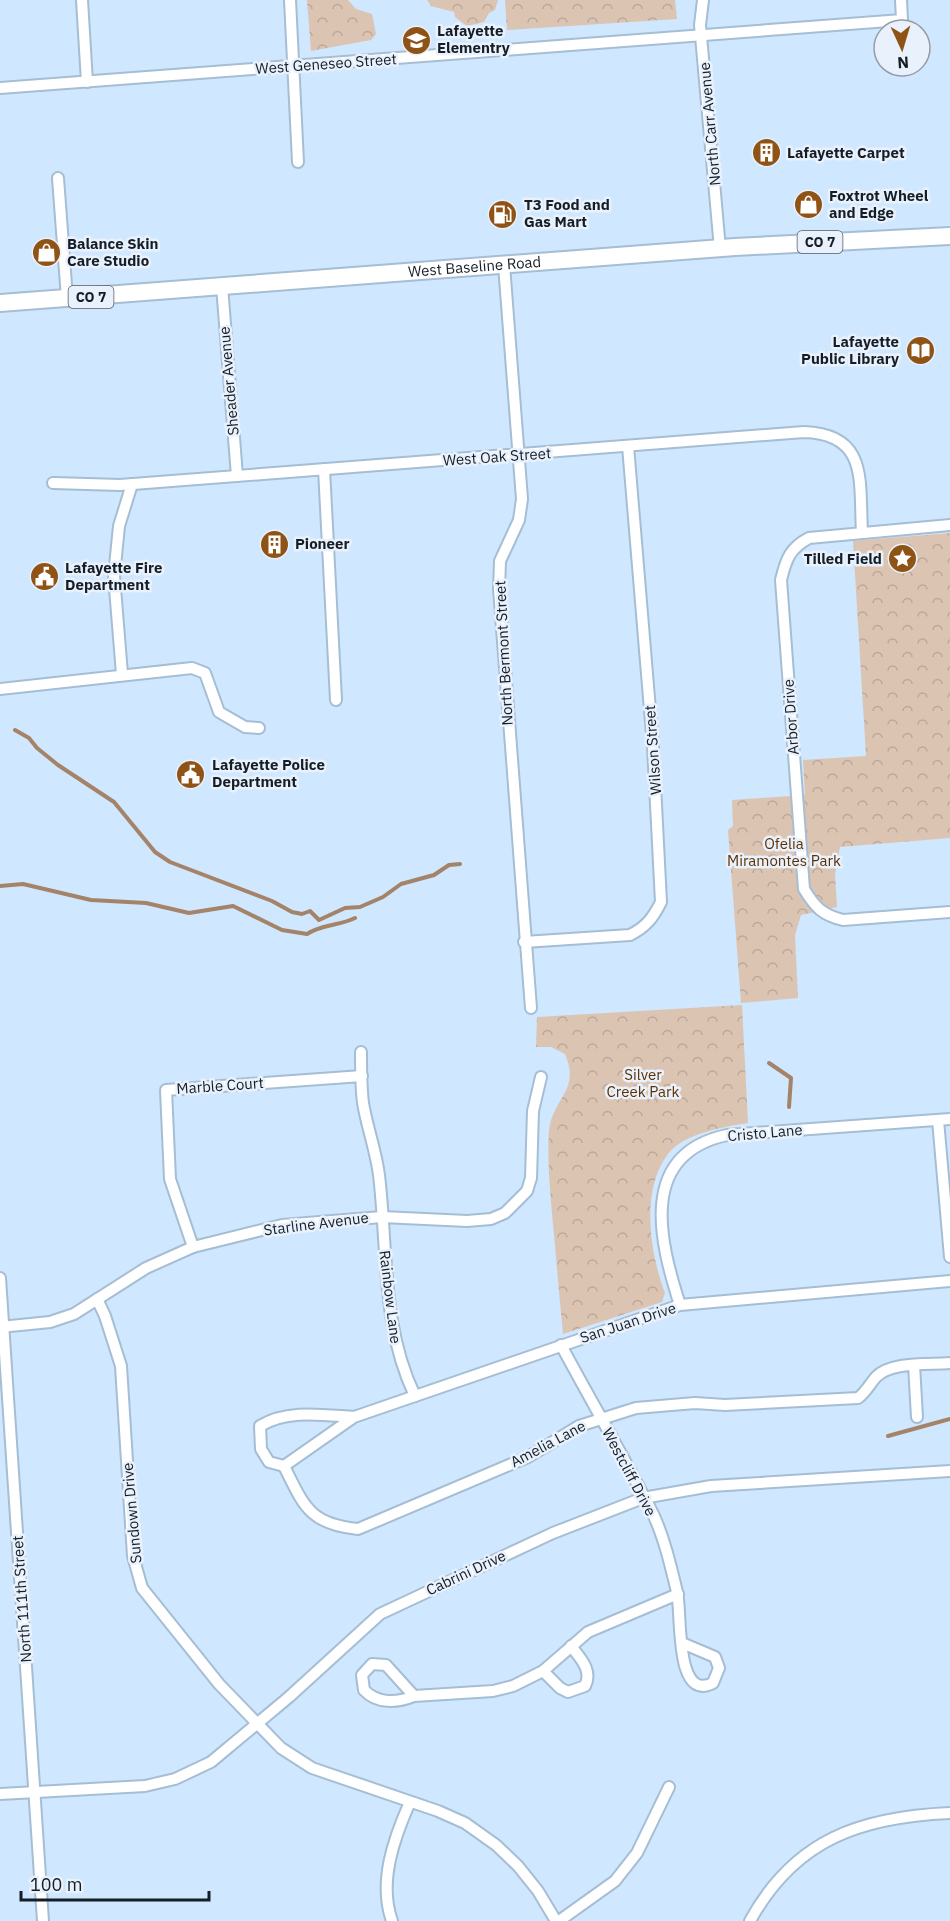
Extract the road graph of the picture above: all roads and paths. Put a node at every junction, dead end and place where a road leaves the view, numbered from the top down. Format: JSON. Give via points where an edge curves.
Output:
{"nodes":[{"id":1,"x":82,"y":0,"type":"edge"},
{"id":2,"x":290,"y":0,"type":"edge"},
{"id":3,"x":703,"y":0,"type":"edge"},
{"id":4,"x":901,"y":0,"type":"edge"},
{"id":5,"x":702,"y":35,"type":"junction"},
{"id":6,"x":294,"y":67,"type":"junction"},
{"id":7,"x":87,"y":82,"type":"junction"},
{"id":8,"x":0,"y":88,"type":"edge"},
{"id":9,"x":298,"y":162,"type":"dead end"},
{"id":10,"x":58,"y":178,"type":"dead end"},
{"id":11,"x":950,"y":237,"type":"edge"},
{"id":12,"x":720,"y":249,"type":"junction"},
{"id":13,"x":504,"y":265,"type":"junction"},
{"id":14,"x":222,"y":286,"type":"junction"},
{"id":15,"x":67,"y":298,"type":"junction"},
{"id":16,"x":0,"y":303,"type":"edge"},
{"id":17,"x":628,"y":446,"type":"junction"},
{"id":18,"x":520,"y":455,"type":"junction"},
{"id":19,"x":324,"y":469,"type":"junction"},
{"id":20,"x":237,"y":476,"type":"junction"},
{"id":21,"x":53,"y":483,"type":"dead end"},
{"id":22,"x":132,"y":484,"type":"junction"},
{"id":23,"x":950,"y":525,"type":"edge"},
{"id":24,"x":862,"y":532,"type":"junction"},
{"id":25,"x":122,"y":674,"type":"junction"},
{"id":26,"x":0,"y":689,"type":"edge"},
{"id":27,"x":336,"y":700,"type":"dead end"},
{"id":28,"x":259,"y":728,"type":"dead end"},
{"id":29,"x":950,"y":912,"type":"edge"},
{"id":30,"x":524,"y":942,"type":"junction"},
{"id":31,"x":531,"y":1008,"type":"dead end"},
{"id":32,"x":361,"y":1053,"type":"dead end"},
{"id":33,"x":362,"y":1076,"type":"junction"},
{"id":34,"x":541,"y":1077,"type":"dead end"},
{"id":35,"x":950,"y":1119,"type":"edge"},
{"id":36,"x":938,"y":1120,"type":"junction"},
{"id":37,"x":947,"y":1194,"type":"edge"},
{"id":38,"x":382,"y":1217,"type":"junction"},
{"id":39,"x":192,"y":1247,"type":"junction"},
{"id":40,"x":950,"y":1257,"type":"edge"},
{"id":41,"x":0,"y":1278,"type":"edge"},
{"id":42,"x":950,"y":1281,"type":"edge"},
{"id":43,"x":96,"y":1299,"type":"junction"},
{"id":44,"x":680,"y":1305,"type":"junction"},
{"id":45,"x":2,"y":1327,"type":"edge"},
{"id":46,"x":561,"y":1345,"type":"junction"},
{"id":47,"x":950,"y":1363,"type":"edge"},
{"id":48,"x":914,"y":1365,"type":"junction"},
{"id":49,"x":415,"y":1396,"type":"junction"},
{"id":50,"x":354,"y":1417,"type":"junction"},
{"id":51,"x":917,"y":1417,"type":"dead end"},
{"id":52,"x":600,"y":1418,"type":"junction"},
{"id":53,"x":284,"y":1466,"type":"junction"},
{"id":54,"x":950,"y":1471,"type":"edge"},
{"id":55,"x":643,"y":1498,"type":"junction"},
{"id":56,"x":678,"y":1594,"type":"junction"},
{"id":57,"x":682,"y":1642,"type":"dead end"},
{"id":58,"x":571,"y":1646,"type":"junction"},
{"id":59,"x":543,"y":1671,"type":"junction"},
{"id":60,"x":414,"y":1696,"type":"junction"},
{"id":61,"x":257,"y":1724,"type":"junction"},
{"id":62,"x":669,"y":1787,"type":"dead end"},
{"id":63,"x":34,"y":1793,"type":"junction"},
{"id":64,"x":0,"y":1794,"type":"edge"},
{"id":65,"x":410,"y":1802,"type":"junction"},
{"id":66,"x":950,"y":1813,"type":"edge"},
{"id":67,"x":43,"y":1921,"type":"edge"},
{"id":68,"x":392,"y":1921,"type":"edge"},
{"id":69,"x":557,"y":1921,"type":"edge"},
{"id":70,"x":750,"y":1921,"type":"edge"}],
"edges":[{"from":1,"to":7,"type":"street"},
{"from":2,"to":6,"type":"street"},
{"from":3,"to":5,"type":"street","name":"North Carr Avenue"},
{"from":4,"to":5,"type":"street","name":"West Geneseo Street","via":[[902,20]]},
{"from":5,"to":6,"type":"street","name":"West Geneseo Street"},
{"from":5,"to":12,"type":"street","name":"North Carr Avenue"},
{"from":6,"to":7,"type":"street","name":"West Geneseo Street"},
{"from":6,"to":9,"type":"street"},
{"from":7,"to":8,"type":"street","name":"West Geneseo Street"},
{"from":10,"to":15,"type":"street"},
{"from":11,"to":12,"type":"main road","name":"West Baseline Road","number":"CO 7"},
{"from":12,"to":13,"type":"main road","name":"West Baseline Road","number":"CO 7"},
{"from":13,"to":14,"type":"main road","name":"West Baseline Road","number":"CO 7"},
{"from":13,"to":18,"type":"street","name":"North Bermont Street"},
{"from":14,"to":15,"type":"main road","name":"West Baseline Road","number":"CO 7"},
{"from":14,"to":20,"type":"street","name":"Sheader Avenue"},
{"from":15,"to":16,"type":"main road","name":"West Baseline Road","number":"CO 7"},
{"from":17,"to":18,"type":"street","name":"West Oak Street"},
{"from":17,"to":24,"type":"street","name":"West Oak Street","via":[[826,432],[843,440],[855,458]]},
{"from":17,"to":30,"type":"street","name":"Wilson Street","via":[[653,746],[661,902],[653,918],[630,935]]},
{"from":18,"to":19,"type":"street","name":"West Oak Street"},
{"from":18,"to":30,"type":"street","name":"North Bermont Street","via":[[519,520],[500,561],[498,589]]},
{"from":19,"to":20,"type":"street","name":"West Oak Street"},
{"from":19,"to":27,"type":"street"},
{"from":20,"to":22,"type":"street","name":"West Oak Street"},
{"from":21,"to":22,"type":"street","name":"West Oak Street"},
{"from":22,"to":25,"type":"street","via":[[118,526],[114,576]]},
{"from":23,"to":24,"type":"street","name":"Arbor Drive"},
{"from":24,"to":29,"type":"street","name":"Arbor Drive","via":[[809,538],[796,545],[786,558],[781,580],[804,889],[813,905],[826,916],[843,920]]},
{"from":25,"to":26,"type":"street"},
{"from":25,"to":28,"type":"street","via":[[192,668],[205,673],[219,712],[245,727]]},
{"from":30,"to":31,"type":"street","name":"North Bermont Street"},
{"from":32,"to":33,"type":"street","name":"Rainbow Lane"},
{"from":33,"to":38,"type":"street","name":"Rainbow Lane","via":[[363,1102],[379,1174]]},
{"from":33,"to":39,"type":"street","name":"Marble Court","via":[[166,1090],[170,1179]]},
{"from":34,"to":38,"type":"street","name":"Starline Avenue","via":[[533,1111],[531,1178],[517,1204],[490,1219]]},
{"from":35,"to":36,"type":"street"},
{"from":36,"to":37,"type":"street"},
{"from":36,"to":44,"type":"street","name":"Cristo Lane","via":[[727,1135],[692,1146],[677,1161],[663,1195],[668,1263]]},
{"from":37,"to":40,"type":"street"},
{"from":38,"to":39,"type":"street","name":"Starline Avenue","via":[[282,1225]]},
{"from":38,"to":49,"type":"street","name":"Rainbow Lane","via":[[391,1322]]},
{"from":39,"to":43,"type":"street","name":"Starline Avenue","via":[[146,1268]]},
{"from":41,"to":45,"type":"street","name":"North 111th Street"},
{"from":42,"to":44,"type":"street","name":"San Juan Drive"},
{"from":43,"to":45,"type":"street","name":"Starline Avenue","via":[[74,1314],[50,1322]]},
{"from":43,"to":61,"type":"street","name":"Sundown Drive","via":[[121,1366],[133,1556],[142,1588],[195,1656]]},
{"from":44,"to":46,"type":"street","name":"San Juan Drive"},
{"from":45,"to":63,"type":"street","name":"North 111th Street"},
{"from":46,"to":49,"type":"street","name":"San Juan Drive"},
{"from":46,"to":52,"type":"street","name":"Westcliff Drive"},
{"from":47,"to":48,"type":"street","name":"Amelia Lane"},
{"from":48,"to":51,"type":"street"},
{"from":48,"to":52,"type":"street","name":"Amelia Lane","via":[[878,1375],[858,1398],[725,1405],[694,1402],[636,1408]]},
{"from":49,"to":50,"type":"street","name":"San Juan Drive"},
{"from":50,"to":53,"type":"street","name":"San Juan Drive"},
{"from":50,"to":53,"type":"street","name":"San Juan Drive","via":[[293,1415],[260,1426],[261,1449],[269,1462]]},
{"from":52,"to":53,"type":"street","name":"Amelia Lane","via":[[551,1441],[528,1457],[358,1529],[318,1520],[304,1507]]},
{"from":52,"to":55,"type":"street","name":"Westcliff Drive"},
{"from":54,"to":55,"type":"street","name":"Cabrini Drive","via":[[711,1486]]},
{"from":55,"to":56,"type":"street","name":"Westcliff Drive","via":[[654,1515]]},
{"from":55,"to":61,"type":"street","name":"Cabrini Drive","via":[[554,1533],[380,1614]]},
{"from":56,"to":57,"type":"street","name":"Westcliff Drive"},
{"from":56,"to":58,"type":"street","via":[[612,1620]]},
{"from":58,"to":59,"type":"street"},
{"from":58,"to":59,"type":"street","via":[[586,1667],[585,1686],[568,1692]]},
{"from":59,"to":60,"type":"street","via":[[493,1691]]},
{"from":60,"to":60,"type":"street","via":[[386,1665],[372,1664],[362,1675],[364,1690],[378,1700]]},
{"from":61,"to":63,"type":"street","name":"Cabrini Drive","via":[[211,1762],[175,1779],[145,1786]]},
{"from":61,"to":65,"type":"street","name":"Sundown Drive","via":[[281,1748],[312,1768]]},
{"from":62,"to":69,"type":"street","via":[[638,1853],[615,1881]]},
{"from":63,"to":64,"type":"street","name":"Cabrini Drive"},
{"from":63,"to":67,"type":"street","name":"North 111th Street"},
{"from":65,"to":68,"type":"street","via":[[398,1830],[387,1876]]},
{"from":65,"to":69,"type":"street","name":"Sundown Drive","via":[[465,1823],[496,1845],[518,1866]]},
{"from":66,"to":70,"type":"street","via":[[910,1815],[835,1835],[810,1850],[780,1877]]}]}
